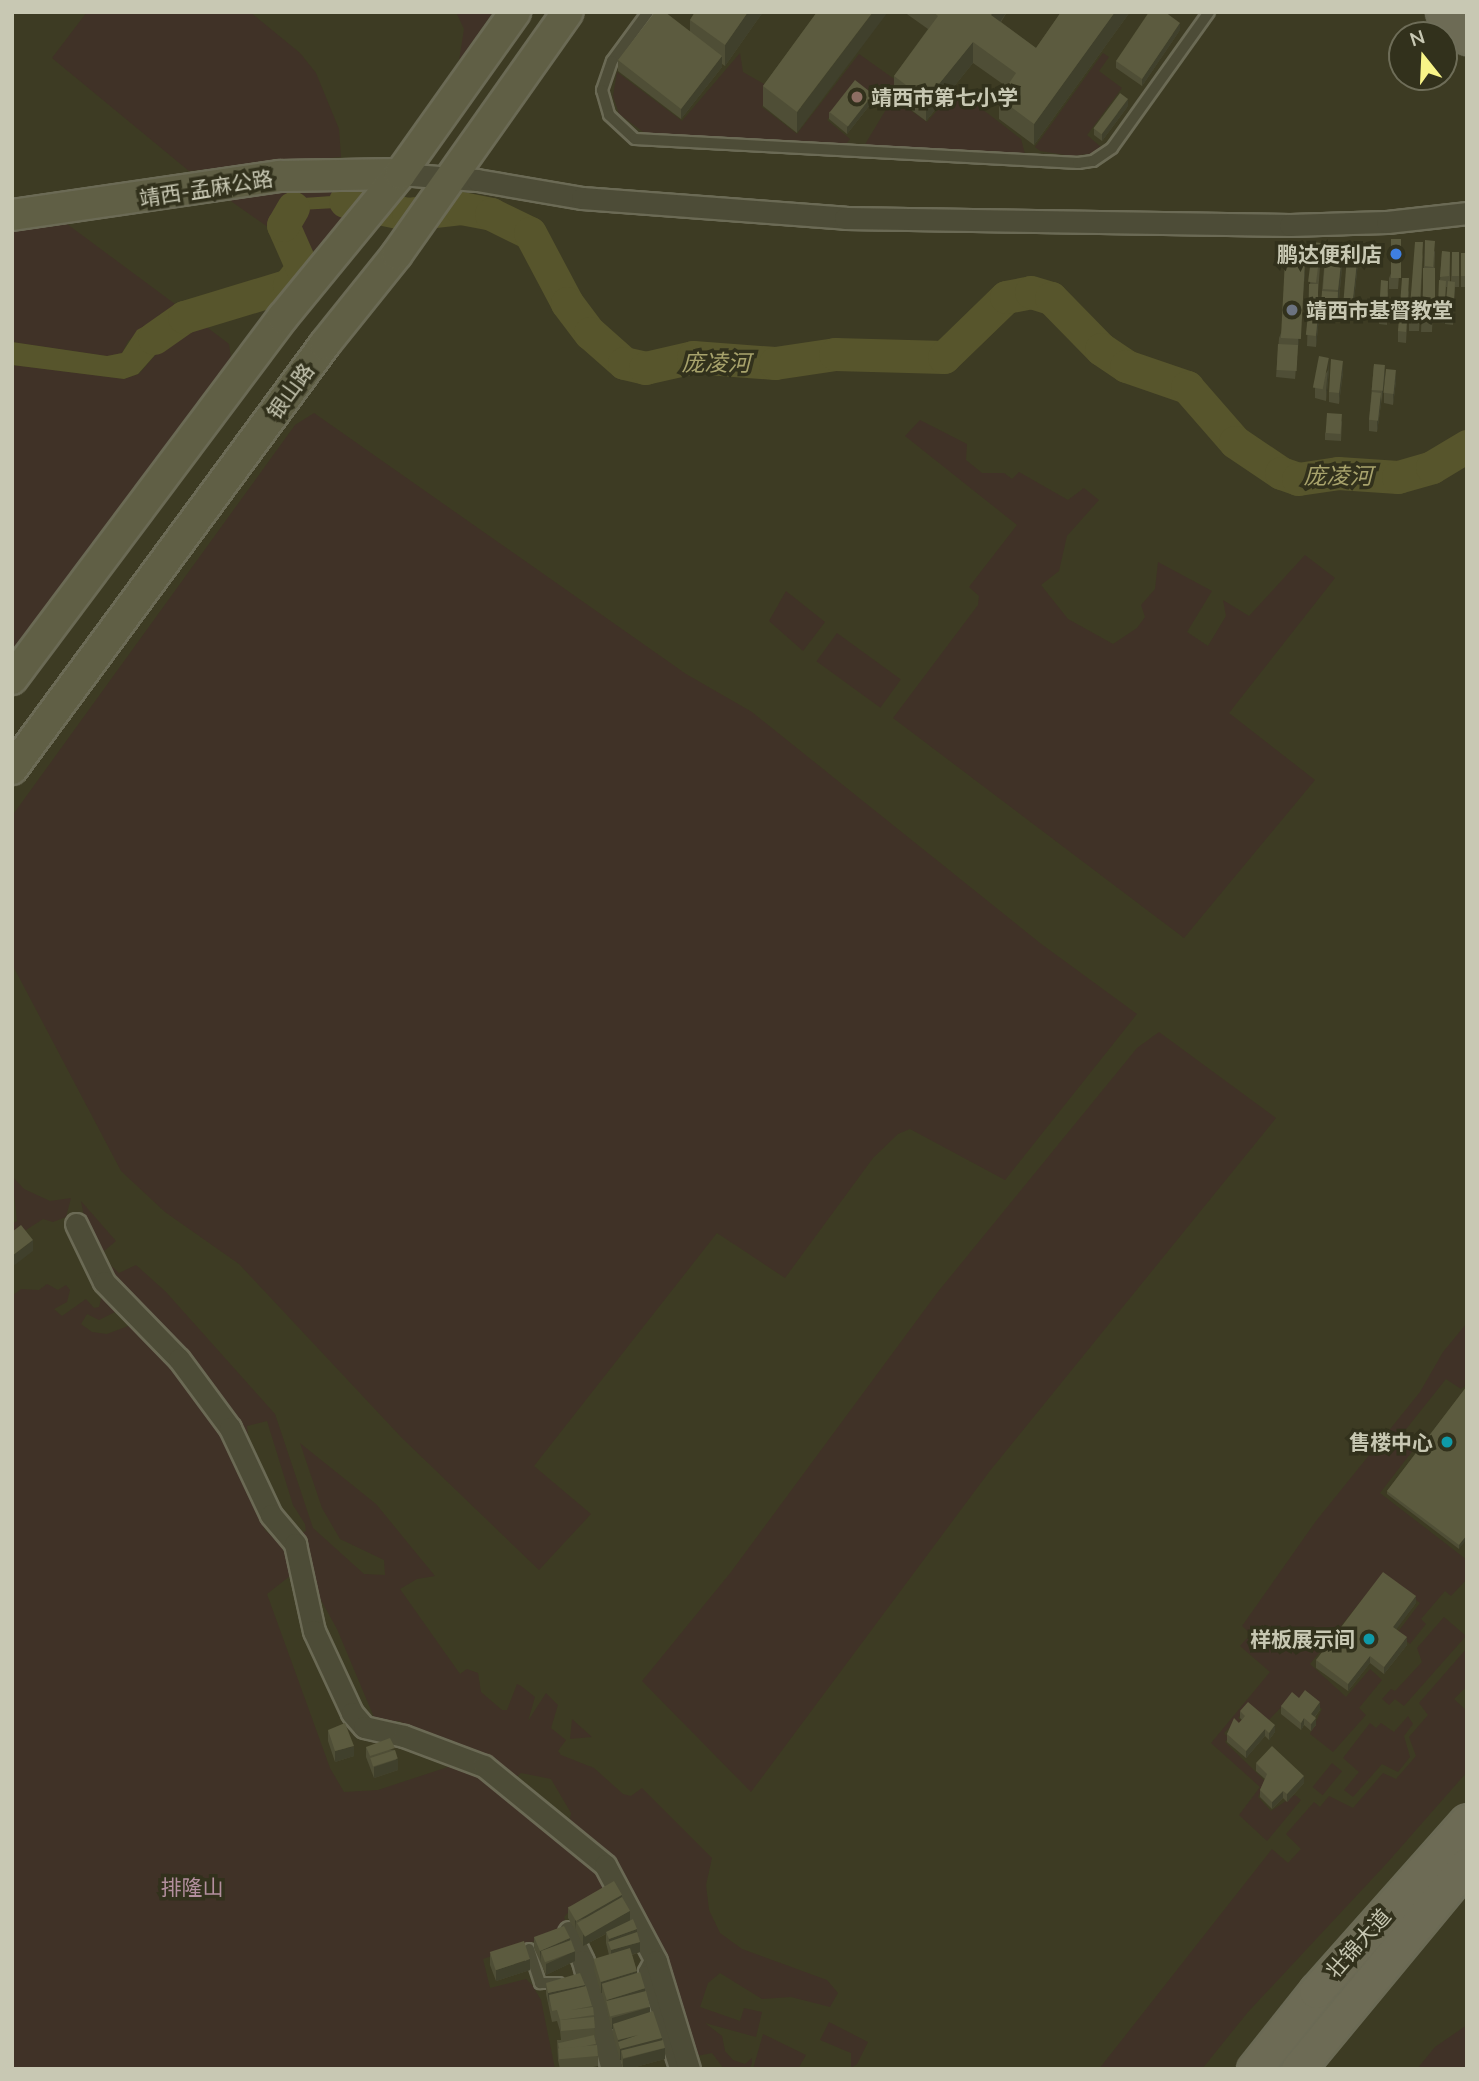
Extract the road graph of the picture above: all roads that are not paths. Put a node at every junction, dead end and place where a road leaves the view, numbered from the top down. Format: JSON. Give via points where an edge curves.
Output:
{"nodes":[{"id":1,"x":515,"y":12,"type":"edge"},
{"id":2,"x":568,"y":12,"type":"edge"},
{"id":3,"x":648,"y":12,"type":"edge"},
{"id":4,"x":1209,"y":12,"type":"edge"},
{"id":5,"x":1443,"y":12,"type":"edge"},
{"id":6,"x":1467,"y":37,"type":"edge"},
{"id":7,"x":393,"y":183,"type":"junction"},
{"id":8,"x":442,"y":188,"type":"junction"},
{"id":9,"x":1467,"y":213,"type":"edge"},
{"id":10,"x":12,"y":215,"type":"edge"},
{"id":11,"x":12,"y":679,"type":"edge"},
{"id":12,"x":12,"y":769,"type":"edge"},
{"id":13,"x":76,"y":1224,"type":"dead end"},
{"id":14,"x":1467,"y":1821,"type":"edge"},
{"id":15,"x":1467,"y":1865,"type":"edge"},
{"id":16,"x":569,"y":1932,"type":"edge"},
{"id":17,"x":529,"y":1949,"type":"edge"},
{"id":18,"x":653,"y":1954,"type":"junction"},
{"id":19,"x":585,"y":1971,"type":"junction"},
{"id":20,"x":612,"y":2069,"type":"edge"},
{"id":21,"x":675,"y":2069,"type":"edge"},
{"id":22,"x":689,"y":2069,"type":"edge"},
{"id":23,"x":1254,"y":2069,"type":"edge"},
{"id":24,"x":1298,"y":2069,"type":"edge"}],
"edges":[{"from":1,"to":7,"type":"main road"},
{"from":2,"to":8,"type":"main road","name":"银山路"},
{"from":3,"to":4,"type":"lane","via":[[611,61],[603,90],[609,115],[635,139],[1052,163],[1093,161],[1104,155]]},
{"from":5,"to":6,"type":"main road"},
{"from":7,"to":8,"type":"street"},
{"from":7,"to":10,"type":"main road","name":"靖西-孟麻公路","via":[[280,176]]},
{"from":7,"to":11,"type":"main road","via":[[283,317]]},
{"from":8,"to":9,"type":"street","via":[[845,218],[1290,225],[1387,222]]},
{"from":8,"to":12,"type":"main road","name":"银山路"},
{"from":13,"to":18,"type":"street","via":[[104,1282],[179,1359],[230,1428],[271,1514],[295,1544],[314,1631],[352,1713],[364,1727],[404,1736],[484,1766],[529,1801],[605,1865]]},
{"from":14,"to":23,"type":"main road","name":"壮锦大道","via":[[1315,1991]]},
{"from":15,"to":24,"type":"main road","name":"壮锦大道"},
{"from":16,"to":19,"type":"street"},
{"from":17,"to":19,"type":"lane","via":[[540,1983],[559,1983]]},
{"from":18,"to":21,"type":"lane","via":[[644,1971]]},
{"from":18,"to":22,"type":"street"},
{"from":19,"to":20,"type":"street"}]}
